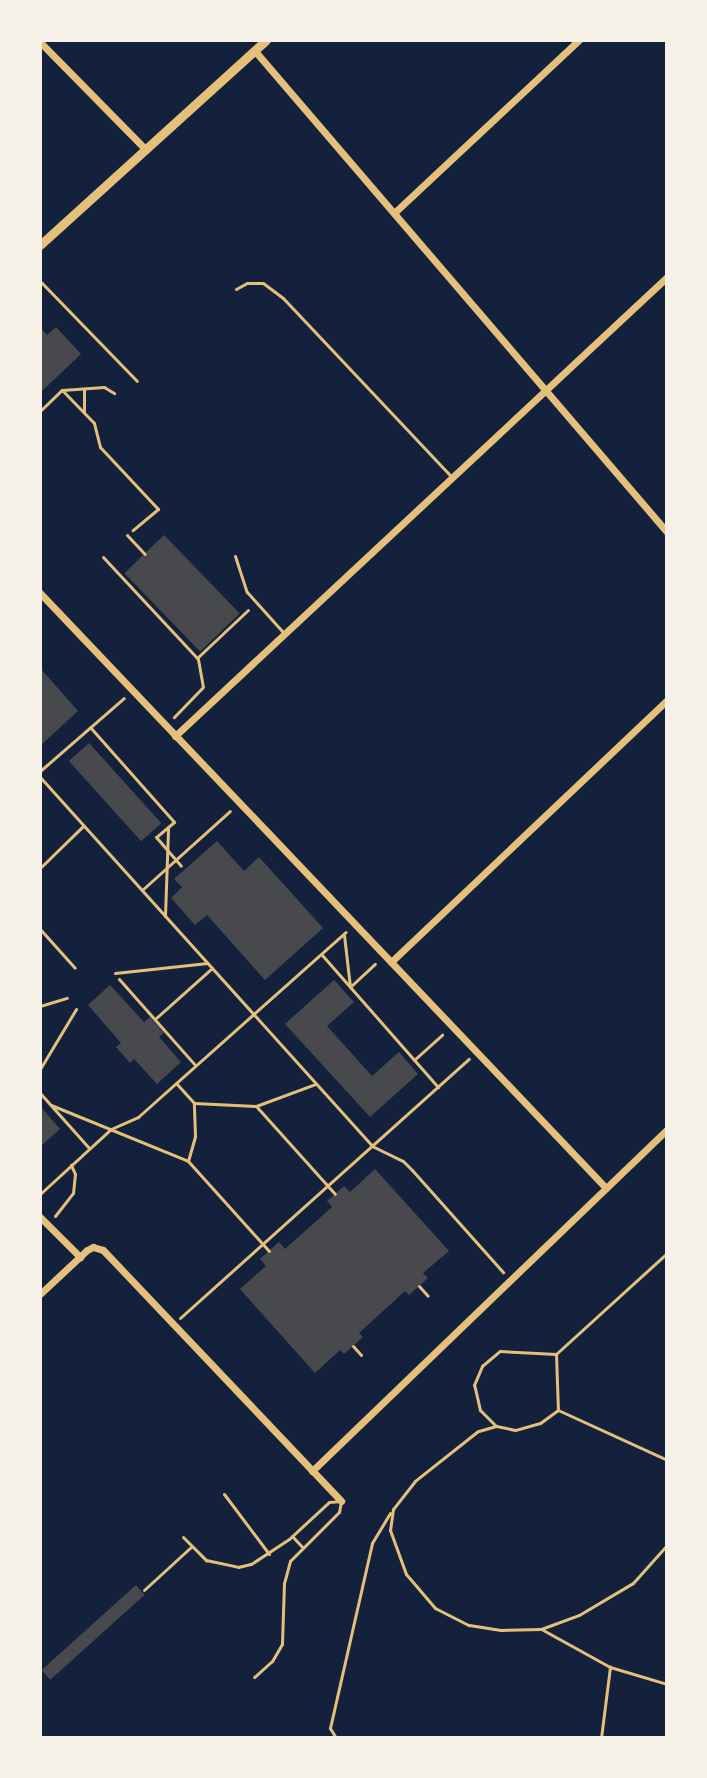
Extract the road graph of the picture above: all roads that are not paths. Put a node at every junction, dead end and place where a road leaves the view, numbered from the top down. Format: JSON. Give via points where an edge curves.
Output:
{"nodes":[{"id":1,"x":266,"y":40,"type":"edge"},
{"id":2,"x":579,"y":40,"type":"edge"},
{"id":3,"x":40,"y":42,"type":"edge"},
{"id":4,"x":255,"y":51,"type":"junction"},
{"id":5,"x":144,"y":148,"type":"junction"},
{"id":6,"x":394,"y":213,"type":"junction"},
{"id":7,"x":40,"y":245,"type":"edge"},
{"id":8,"x":667,"y":277,"type":"edge"},
{"id":9,"x":40,"y":281,"type":"edge"},
{"id":10,"x":236,"y":289,"type":"dead end"},
{"id":11,"x":137,"y":381,"type":"dead end"},
{"id":12,"x":546,"y":394,"type":"junction"},
{"id":13,"x":453,"y":479,"type":"junction"},
{"id":14,"x":667,"y":532,"type":"edge"},
{"id":15,"x":235,"y":556,"type":"dead end"},
{"id":16,"x":40,"y":593,"type":"edge"},
{"id":17,"x":285,"y":635,"type":"junction"},
{"id":18,"x":667,"y":700,"type":"edge"},
{"id":19,"x":175,"y":736,"type":"junction"},
{"id":20,"x":391,"y":962,"type":"junction"},
{"id":21,"x":667,"y":1129,"type":"edge"},
{"id":22,"x":606,"y":1188,"type":"junction"},
{"id":23,"x":40,"y":1217,"type":"edge"},
{"id":24,"x":80,"y":1257,"type":"junction"},
{"id":25,"x":40,"y":1294,"type":"edge"},
{"id":26,"x":312,"y":1471,"type":"junction"},
{"id":27,"x":224,"y":1494,"type":"dead end"},
{"id":28,"x":341,"y":1501,"type":"junction"},
{"id":29,"x":292,"y":1536,"type":"junction"},
{"id":30,"x":183,"y":1537,"type":"dead end"},
{"id":31,"x":191,"y":1547,"type":"junction"},
{"id":32,"x":303,"y":1548,"type":"junction"},
{"id":33,"x":269,"y":1554,"type":"junction"},
{"id":34,"x":144,"y":1590,"type":"dead end"},
{"id":35,"x":254,"y":1677,"type":"dead end"}],
"edges":[{"from":1,"to":4,"type":"street"},
{"from":2,"to":6,"type":"street"},
{"from":3,"to":5,"type":"street"},
{"from":4,"to":5,"type":"street"},
{"from":4,"to":6,"type":"street"},
{"from":5,"to":7,"type":"street"},
{"from":6,"to":12,"type":"street"},
{"from":8,"to":12,"type":"street"},
{"from":9,"to":11,"type":"lane"},
{"from":10,"to":13,"type":"lane","via":[[263,283],[283,298]]},
{"from":12,"to":13,"type":"street"},
{"from":12,"to":14,"type":"street"},
{"from":13,"to":17,"type":"street"},
{"from":15,"to":17,"type":"lane","via":[[247,592]]},
{"from":16,"to":19,"type":"street"},
{"from":17,"to":19,"type":"street"},
{"from":18,"to":20,"type":"street"},
{"from":19,"to":20,"type":"street"},
{"from":20,"to":22,"type":"street"},
{"from":21,"to":22,"type":"street"},
{"from":22,"to":26,"type":"street"},
{"from":23,"to":24,"type":"street"},
{"from":24,"to":25,"type":"street"},
{"from":24,"to":26,"type":"street","via":[[93,1247],[111,1256]]},
{"from":26,"to":28,"type":"street"},
{"from":27,"to":33,"type":"lane"},
{"from":28,"to":29,"type":"lane","via":[[329,1502]]},
{"from":28,"to":32,"type":"lane","via":[[339,1512]]},
{"from":29,"to":32,"type":"lane"},
{"from":29,"to":33,"type":"lane"},
{"from":30,"to":31,"type":"lane"},
{"from":31,"to":33,"type":"lane","via":[[206,1560],[238,1567]]},
{"from":31,"to":34,"type":"lane"},
{"from":32,"to":35,"type":"lane","via":[[286,1569],[282,1644]]}]}
